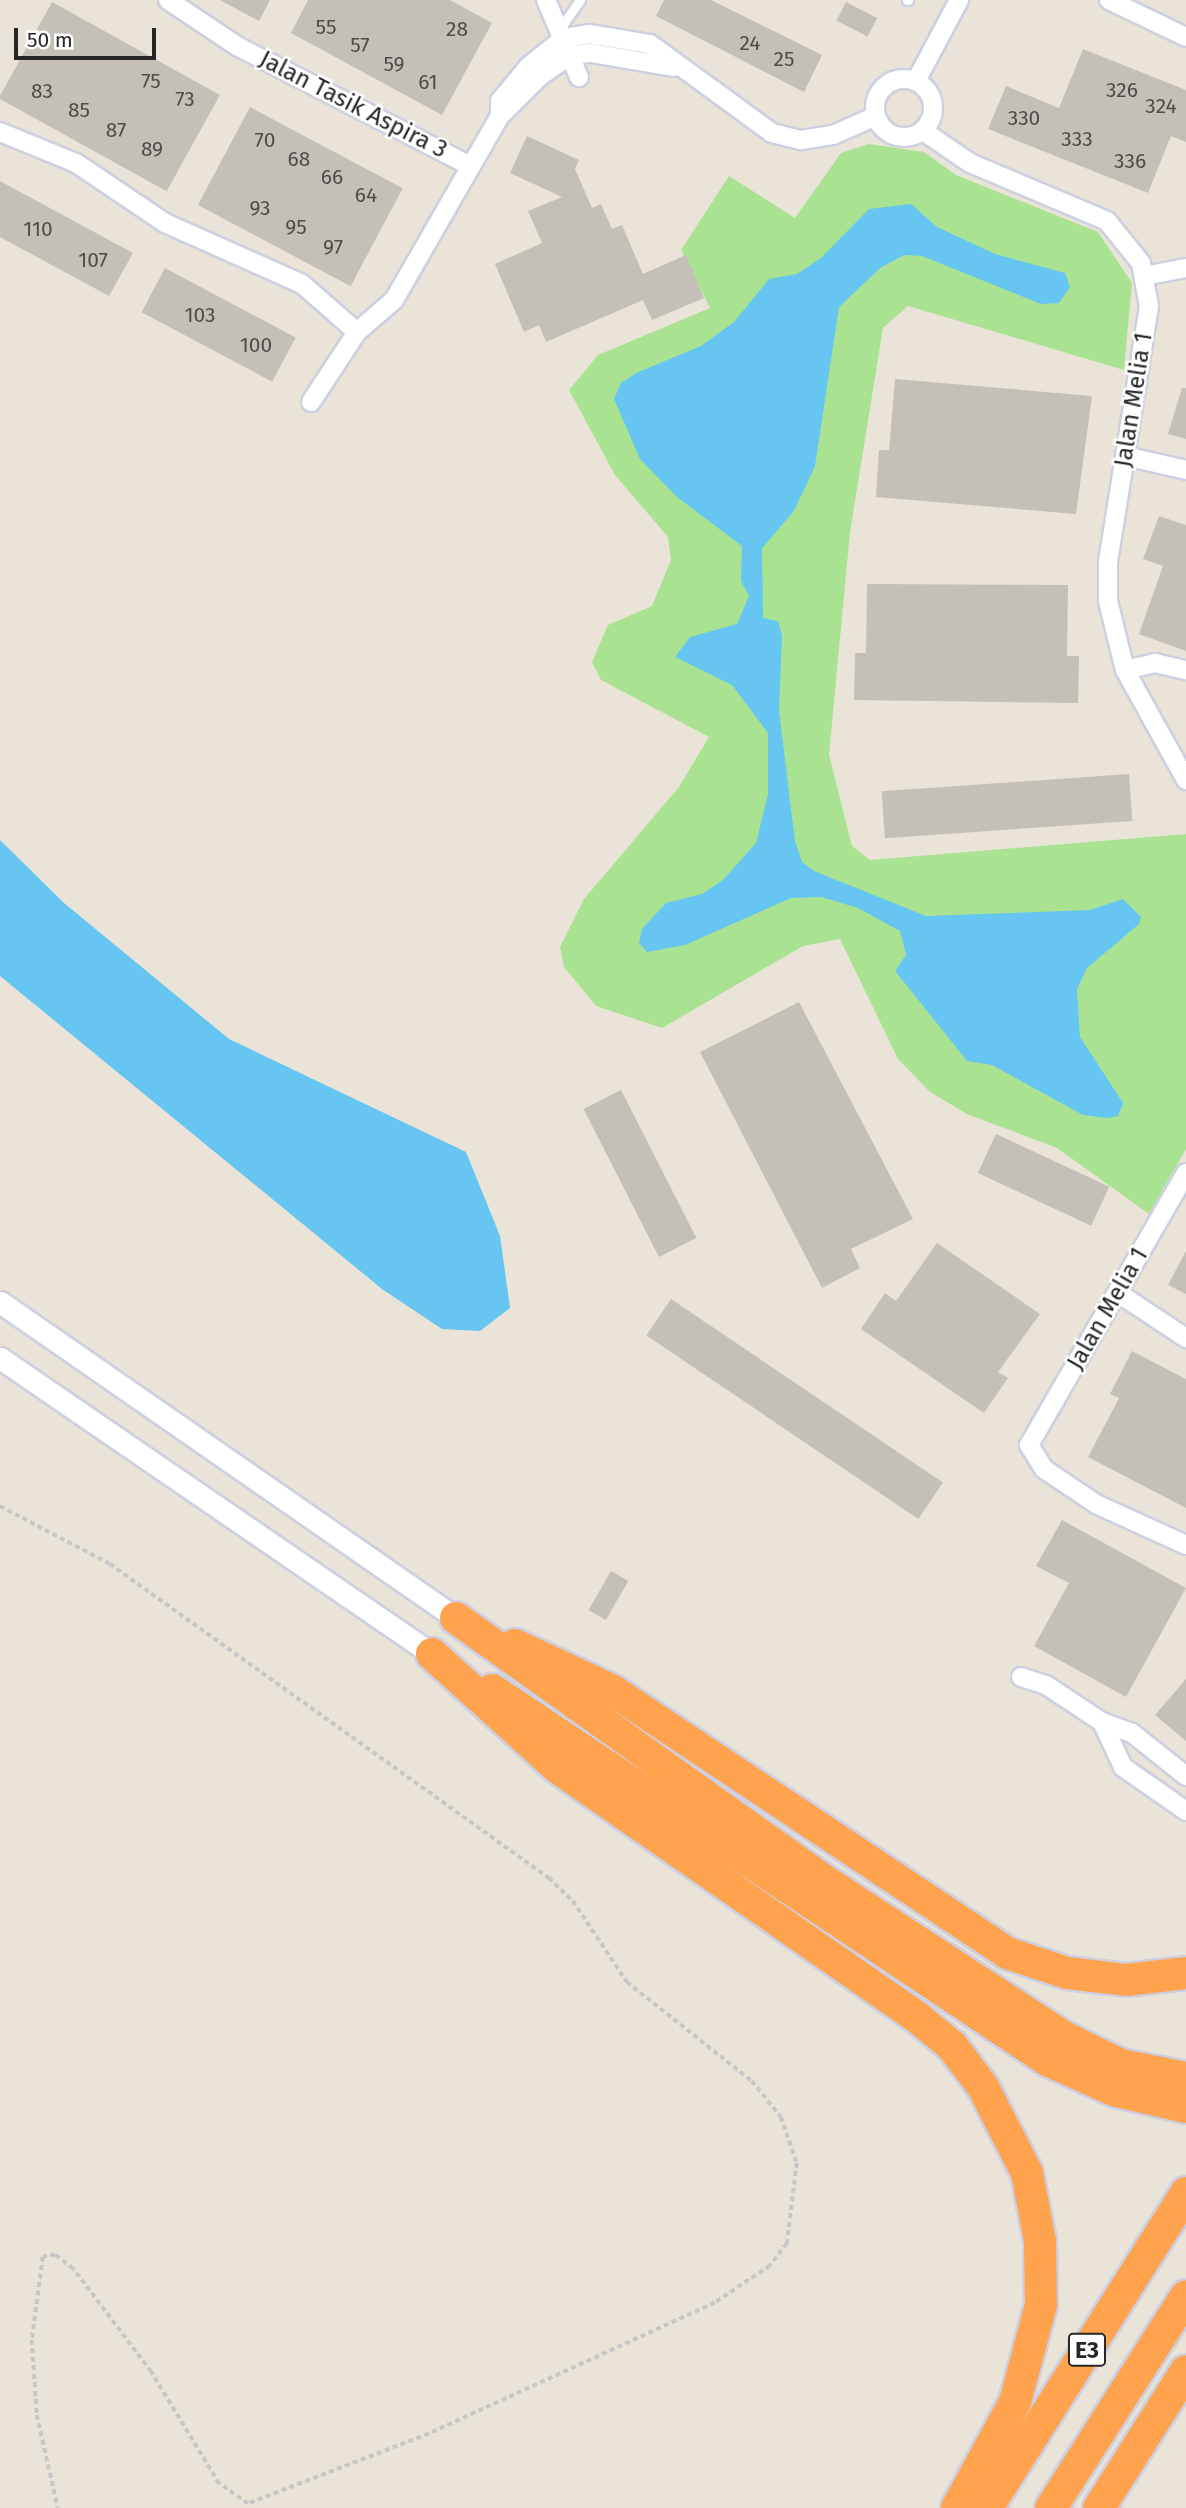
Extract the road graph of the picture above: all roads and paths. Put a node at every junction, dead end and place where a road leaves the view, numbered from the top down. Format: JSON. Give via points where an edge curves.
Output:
{"nodes":[{"id":1,"x":168,"y":0,"type":"edge"},
{"id":2,"x":546,"y":0,"type":"edge"},
{"id":3,"x":580,"y":0,"type":"edge"},
{"id":4,"x":959,"y":0,"type":"edge"},
{"id":5,"x":1108,"y":0,"type":"edge"},
{"id":6,"x":1186,"y":37,"type":"edge"},
{"id":7,"x":565,"y":40,"type":"junction"},
{"id":8,"x":579,"y":77,"type":"dead end"},
{"id":9,"x":916,"y":81,"type":"junction"},
{"id":10,"x":876,"y":117,"type":"junction"},
{"id":11,"x":923,"y":131,"type":"junction"},
{"id":12,"x":0,"y":132,"type":"edge"},
{"id":13,"x":467,"y":164,"type":"junction"},
{"id":14,"x":1186,"y":268,"type":"edge"},
{"id":15,"x":1144,"y":276,"type":"junction"},
{"id":16,"x":357,"y":332,"type":"junction"},
{"id":17,"x":312,"y":402,"type":"dead end"},
{"id":18,"x":1125,"y":456,"type":"junction"},
{"id":19,"x":1186,"y":470,"type":"edge"},
{"id":20,"x":1125,"y":670,"type":"junction"},
{"id":21,"x":1186,"y":670,"type":"edge"},
{"id":22,"x":1186,"y":780,"type":"edge"},
{"id":23,"x":1186,"y":1173,"type":"edge"},
{"id":24,"x":1118,"y":1293,"type":"junction"},
{"id":25,"x":0,"y":1302,"type":"edge"},
{"id":26,"x":1186,"y":1338,"type":"edge"},
{"id":27,"x":0,"y":1358,"type":"edge"},
{"id":28,"x":0,"y":1506,"type":"edge"},
{"id":29,"x":1186,"y":1545,"type":"edge"},
{"id":30,"x":456,"y":1618,"type":"junction"},
{"id":31,"x":432,"y":1654,"type":"junction"},
{"id":32,"x":1021,"y":1677,"type":"dead end"},
{"id":33,"x":1102,"y":1722,"type":"junction"},
{"id":34,"x":1186,"y":1776,"type":"edge"},
{"id":35,"x":1186,"y":1811,"type":"edge"},
{"id":36,"x":813,"y":1889,"type":"junction"},
{"id":37,"x":1186,"y":1973,"type":"edge"},
{"id":38,"x":1186,"y":2078,"type":"edge"},
{"id":39,"x":1186,"y":2107,"type":"edge"},
{"id":40,"x":1186,"y":2193,"type":"edge"},
{"id":41,"x":1186,"y":2296,"type":"edge"},
{"id":42,"x":1186,"y":2371,"type":"edge"},
{"id":43,"x":58,"y":2508,"type":"edge"},
{"id":44,"x":957,"y":2508,"type":"edge"},
{"id":45,"x":987,"y":2508,"type":"edge"},
{"id":46,"x":1051,"y":2508,"type":"edge"},
{"id":47,"x":1099,"y":2508,"type":"edge"}],
"edges":[{"from":1,"to":13,"type":"street","name":"Jalan Tasik Aspira 3","via":[[237,46]]},
{"from":2,"to":7,"type":"street"},
{"from":3,"to":7,"type":"lane"},
{"from":4,"to":9,"type":"street"},
{"from":5,"to":6,"type":"street"},
{"from":7,"to":8,"type":"street"},
{"from":7,"to":10,"type":"street","via":[[673,67],[772,133],[801,140],[833,135]]},
{"from":7,"to":13,"type":"street","via":[[500,116]]},
{"from":9,"to":10,"type":"street","via":[[888,83],[876,98]]},
{"from":9,"to":11,"type":"street","via":[[933,104]]},
{"from":10,"to":11,"type":"street","via":[[895,136]]},
{"from":11,"to":15,"type":"street","name":"Jalan Melia 1","via":[[970,163],[1107,221]]},
{"from":12,"to":16,"type":"street","via":[[76,163],[165,223],[302,284]]},
{"from":13,"to":16,"type":"street","via":[[394,300]]},
{"from":14,"to":15,"type":"street"},
{"from":15,"to":18,"type":"street","name":"Jalan Melia 1","via":[[1149,306]]},
{"from":16,"to":17,"type":"street"},
{"from":18,"to":19,"type":"street"},
{"from":18,"to":20,"type":"street","name":"Jalan Melia 1","via":[[1108,562],[1113,638]]},
{"from":20,"to":21,"type":"street","via":[[1156,663]]},
{"from":20,"to":22,"type":"street","name":"Jalan Melia 1"},
{"from":23,"to":24,"type":"street","name":"Jalan Melia 1"},
{"from":24,"to":26,"type":"street"},
{"from":24,"to":29,"type":"street","name":"Jalan Melia 1","via":[[1029,1445],[1044,1469],[1096,1504]]},
{"from":25,"to":30,"type":"street"},
{"from":27,"to":31,"type":"street"},
{"from":28,"to":43,"type":"path","via":[[110,1564],[549,1878],[573,1901],[627,1982],[752,2081],[781,2117],[797,2163],[787,2244],[769,2266],[715,2303],[429,2434],[248,2504],[219,2484],[151,2372],[73,2270],[55,2255],[43,2257],[32,2340],[37,2415]]},
{"from":30,"to":36,"type":"highway"},
{"from":30,"to":37,"type":"highway","via":[[613,1691],[932,1908],[1007,1953],[1067,1973],[1126,1980]]},
{"from":31,"to":36,"type":"highway"},
{"from":31,"to":44,"type":"highway","via":[[557,1767],[887,1994],[952,2046],[983,2087],[1027,2173],[1040,2241],[1041,2305],[1015,2402]]},
{"from":32,"to":33,"type":"street","via":[[1046,1685]]},
{"from":33,"to":34,"type":"street","via":[[1132,1733]]},
{"from":33,"to":35,"type":"street","via":[[1123,1767]]},
{"from":36,"to":38,"type":"highway","via":[[1062,2036],[1121,2065]]},
{"from":36,"to":39,"type":"highway","via":[[1049,2061],[1116,2091]]},
{"from":40,"to":45,"type":"highway","number":"E3"},
{"from":41,"to":46,"type":"highway","number":"E3"},
{"from":42,"to":47,"type":"highway"}]}
